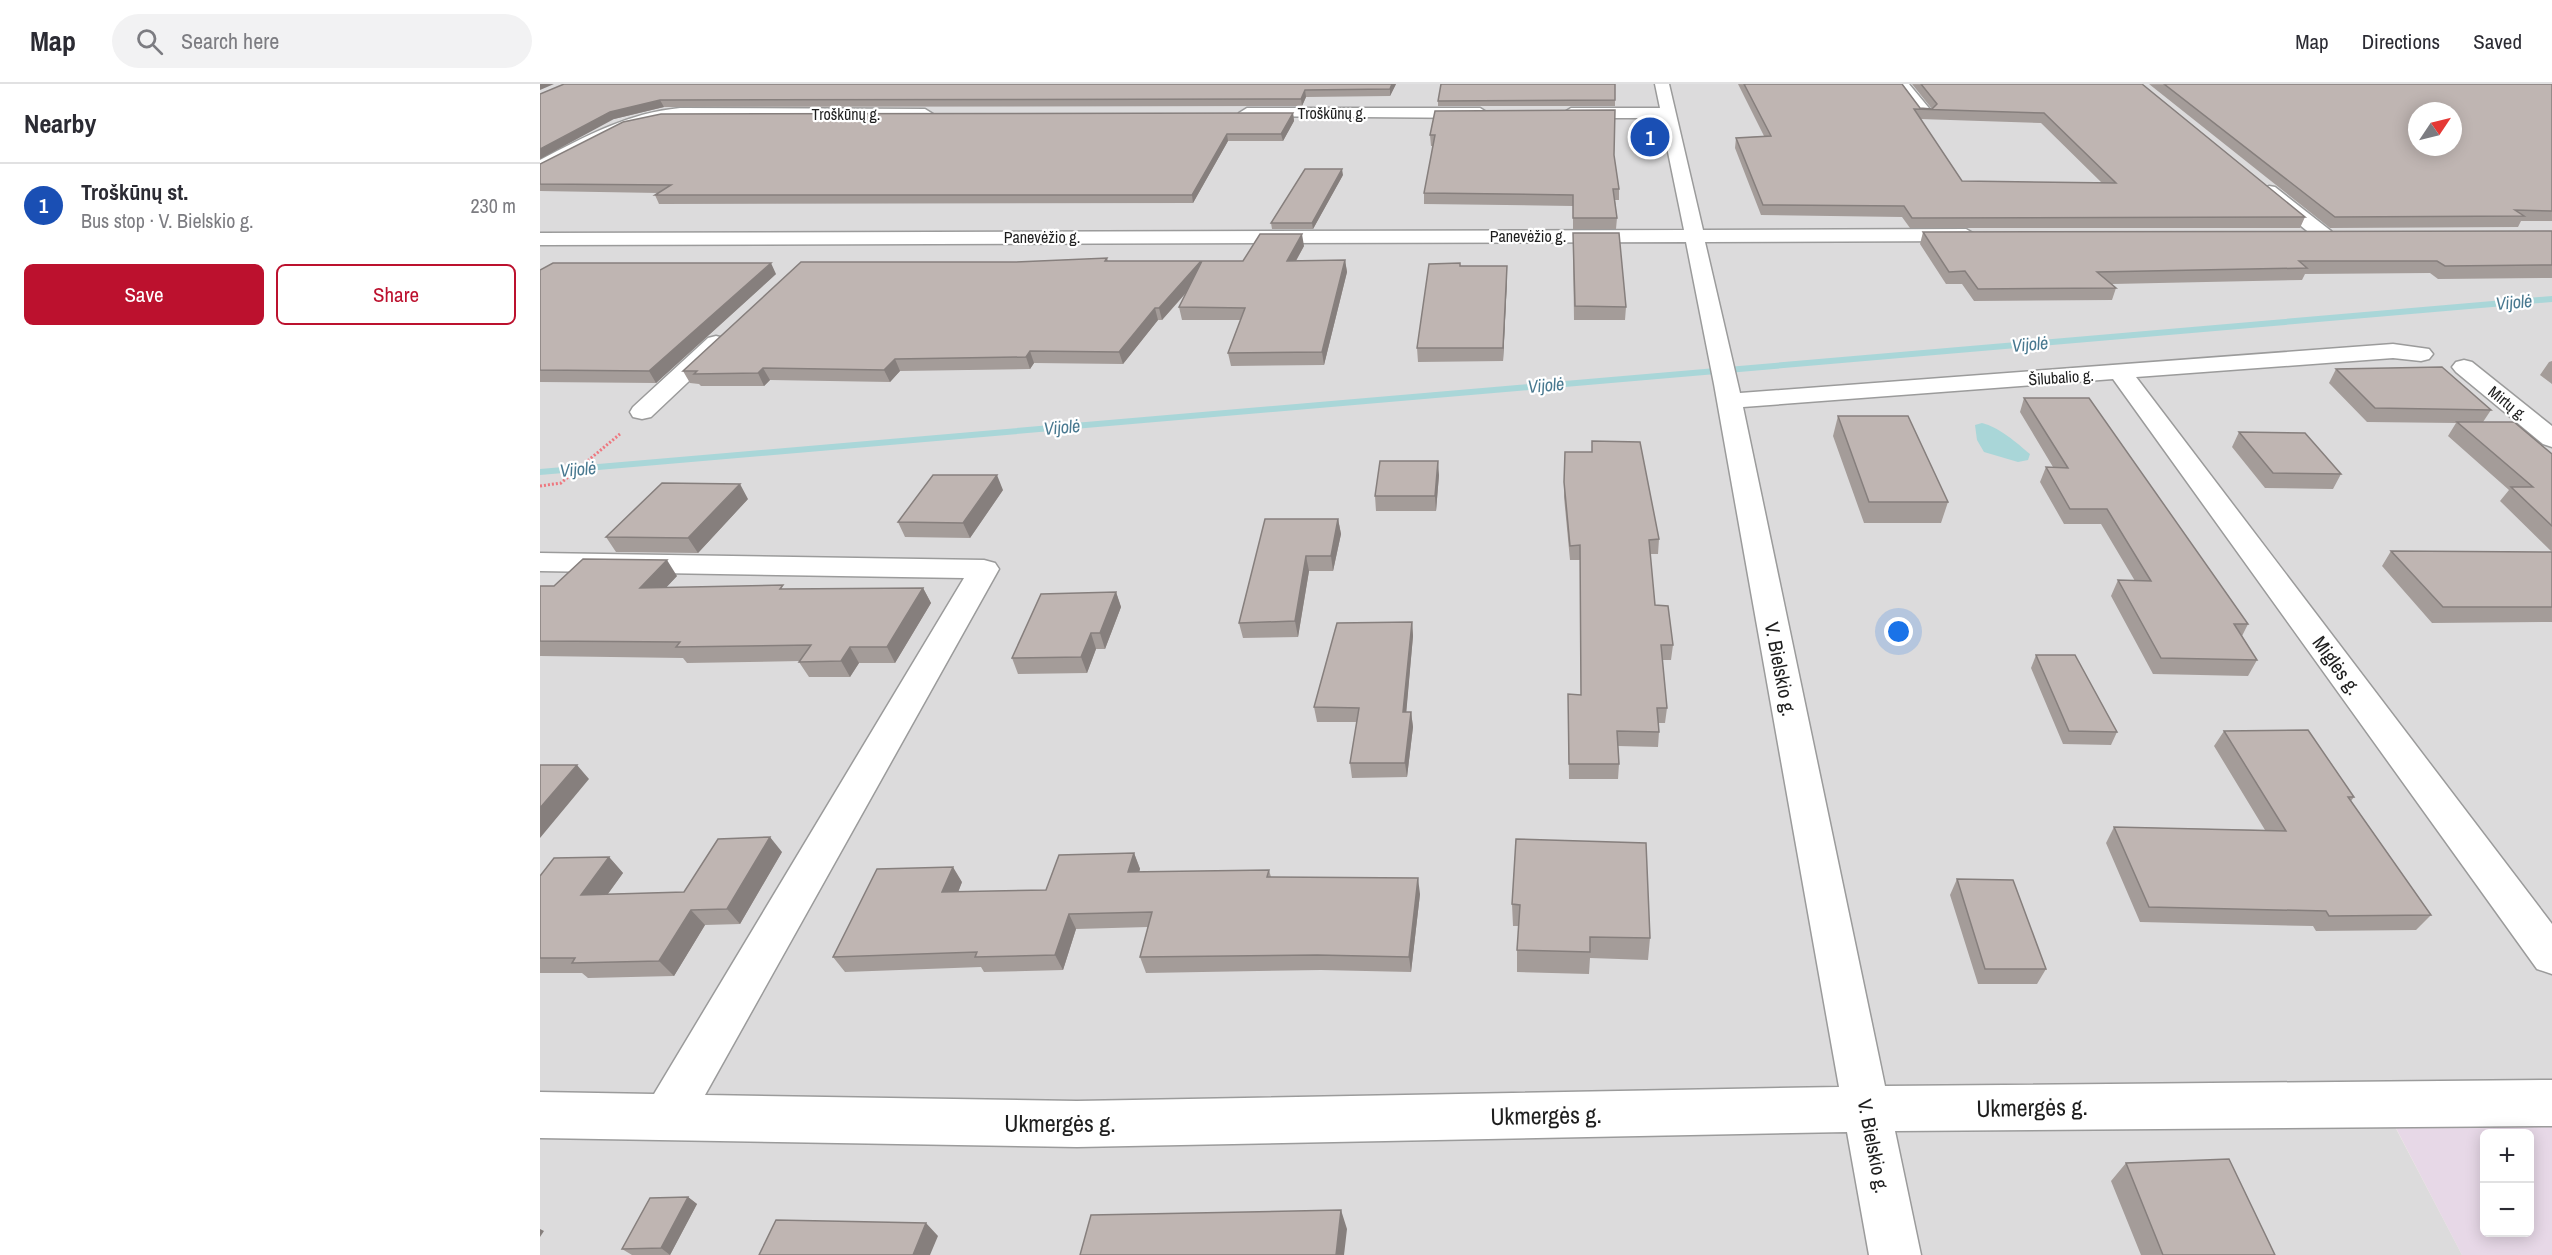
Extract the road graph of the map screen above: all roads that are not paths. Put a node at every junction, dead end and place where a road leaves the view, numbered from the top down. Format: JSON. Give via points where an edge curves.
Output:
{"nodes":[{"id":1,"x":1662,"y":84,"type":"edge"},
{"id":2,"x":1901,"y":84,"type":"edge"},
{"id":3,"x":1491,"y":113,"type":"edge"},
{"id":4,"x":1550,"y":113,"type":"edge"},
{"id":5,"x":1668,"y":113,"type":"junction"},
{"id":6,"x":1925,"y":113,"type":"dead end"},
{"id":7,"x":936,"y":114,"type":"edge"},
{"id":8,"x":1231,"y":114,"type":"edge"},
{"id":9,"x":540,"y":167,"type":"edge"},
{"id":10,"x":2251,"y":177,"type":"edge"},
{"id":11,"x":1990,"y":235,"type":"edge"},
{"id":12,"x":2288,"y":235,"type":"edge"},
{"id":13,"x":2324,"y":235,"type":"junction"},
{"id":14,"x":2346,"y":235,"type":"edge"},
{"id":15,"x":1693,"y":236,"type":"junction"},
{"id":16,"x":830,"y":238,"type":"junction"},
{"id":17,"x":540,"y":239,"type":"edge"},
{"id":18,"x":807,"y":259,"type":"edge"},
{"id":19,"x":729,"y":332,"type":"edge"},
{"id":20,"x":2421,"y":354,"type":"dead end"},
{"id":21,"x":2464,"y":367,"type":"dead end"},
{"id":22,"x":2121,"y":373,"type":"junction"},
{"id":23,"x":1725,"y":383,"type":"junction"},
{"id":24,"x":642,"y":412,"type":"dead end"},
{"id":25,"x":2552,"y":439,"type":"edge"},
{"id":26,"x":540,"y":562,"type":"edge"},
{"id":27,"x":2552,"y":956,"type":"edge"},
{"id":28,"x":2552,"y":1103,"type":"edge"},
{"id":29,"x":1867,"y":1109,"type":"junction"},
{"id":30,"x":540,"y":1115,"type":"edge"},
{"id":31,"x":668,"y":1116,"type":"junction"},
{"id":32,"x":1895,"y":1255,"type":"edge"}],
"edges":[{"from":1,"to":5,"type":"street","name":"V. Bielskio g."},
{"from":2,"to":6,"type":"street"},
{"from":3,"to":8,"type":"street","name":"Troškūnų g."},
{"from":4,"to":5,"type":"street"},
{"from":5,"to":15,"type":"street","name":"V. Bielskio g."},
{"from":7,"to":9,"type":"street","name":"Troškūnų g.","via":[[650,116],[621,124]]},
{"from":10,"to":13,"type":"street"},
{"from":11,"to":15,"type":"street","name":"Panevėžio g."},
{"from":12,"to":13,"type":"street"},
{"from":13,"to":14,"type":"street"},
{"from":15,"to":16,"type":"street","name":"Panevėžio g."},
{"from":15,"to":23,"type":"street","name":"V. Bielskio g."},
{"from":16,"to":17,"type":"street","name":"Panevėžio g."},
{"from":16,"to":18,"type":"street"},
{"from":19,"to":24,"type":"street"},
{"from":20,"to":22,"type":"street","name":"Šilubalio g.","via":[[2393,351]]},
{"from":21,"to":25,"type":"street","name":"Mirtų g."},
{"from":22,"to":23,"type":"street","name":"Šilubalio g."},
{"from":22,"to":27,"type":"street","name":"Miglės g."},
{"from":23,"to":29,"type":"street","name":"V. Bielskio g."},
{"from":26,"to":31,"type":"street","via":[[984,569]]},
{"from":28,"to":29,"type":"street","name":"Ukmergės g."},
{"from":29,"to":31,"type":"street","name":"Ukmergės g.","via":[[1077,1124]]},
{"from":29,"to":32,"type":"street","name":"V. Bielskio g."},
{"from":30,"to":31,"type":"street","name":"Ukmergės g."}]}
